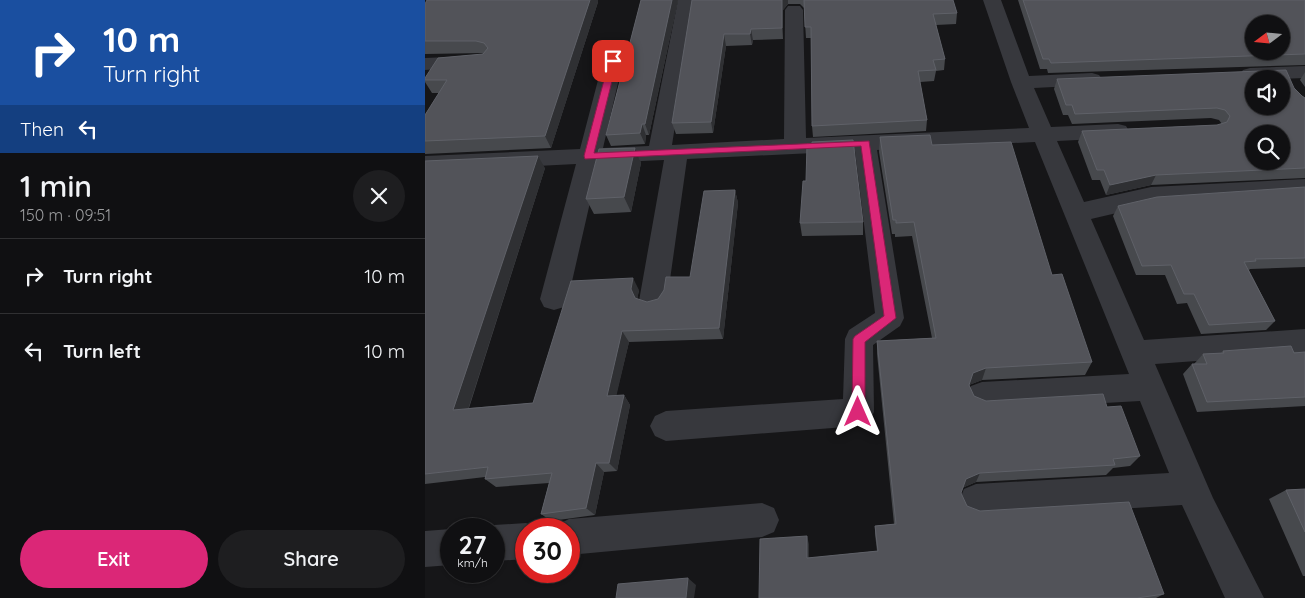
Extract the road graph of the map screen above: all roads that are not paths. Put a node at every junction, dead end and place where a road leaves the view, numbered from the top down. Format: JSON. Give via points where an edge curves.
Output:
{"nodes":[{"id":1,"x":992,"y":0,"type":"edge"},
{"id":2,"x":685,"y":3,"type":"dead end"},
{"id":3,"x":794,"y":10,"type":"dead end"},
{"id":4,"x":483,"y":61,"type":"edge"},
{"id":5,"x":613,"y":61,"type":"dead end"},
{"id":6,"x":425,"y":64,"type":"edge"},
{"id":7,"x":1290,"y":72,"type":"edge"},
{"id":8,"x":1305,"y":72,"type":"edge"},
{"id":9,"x":1245,"y":73,"type":"edge"},
{"id":10,"x":1230,"y":74,"type":"edge"},
{"id":11,"x":1111,"y":79,"type":"edge"},
{"id":12,"x":1021,"y":82,"type":"junction"},
{"id":13,"x":1290,"y":85,"type":"edge"},
{"id":14,"x":1295,"y":91,"type":"edge"},
{"id":15,"x":1142,"y":130,"type":"edge"},
{"id":16,"x":1044,"y":135,"type":"junction"},
{"id":17,"x":865,"y":143,"type":"junction"},
{"id":18,"x":795,"y":147,"type":"junction"},
{"id":19,"x":668,"y":152,"type":"junction"},
{"id":20,"x":589,"y":156,"type":"junction"},
{"id":21,"x":425,"y":164,"type":"edge"},
{"id":22,"x":1305,"y":187,"type":"edge"},
{"id":23,"x":1077,"y":213,"type":"junction"},
{"id":24,"x":554,"y":299,"type":"dead end"},
{"id":25,"x":653,"y":301,"type":"edge"},
{"id":26,"x":1305,"y":341,"type":"edge"},
{"id":27,"x":1135,"y":353,"type":"junction"},
{"id":28,"x":1149,"y":387,"type":"junction"},
{"id":29,"x":982,"y":396,"type":"dead end"},
{"id":30,"x":666,"y":426,"type":"dead end"},
{"id":31,"x":1192,"y":488,"type":"junction"},
{"id":32,"x":976,"y":501,"type":"dead end"},
{"id":33,"x":763,"y":520,"type":"dead end"},
{"id":34,"x":580,"y":536,"type":"edge"},
{"id":35,"x":440,"y":548,"type":"edge"},
{"id":36,"x":425,"y":549,"type":"edge"},
{"id":37,"x":1245,"y":598,"type":"edge"}],
"edges":[{"from":1,"to":12,"type":"street"},
{"from":2,"to":19,"type":"street"},
{"from":3,"to":18,"type":"street"},
{"from":4,"to":6,"type":"street"},
{"from":5,"to":20,"type":"street"},
{"from":7,"to":8,"type":"street"},
{"from":9,"to":10,"type":"street"},
{"from":11,"to":12,"type":"street"},
{"from":12,"to":16,"type":"street"},
{"from":13,"to":14,"type":"street"},
{"from":15,"to":16,"type":"street"},
{"from":16,"to":17,"type":"street"},
{"from":16,"to":23,"type":"street"},
{"from":17,"to":18,"type":"street"},
{"from":17,"to":30,"type":"street","via":[[890,318],[859,339],[858,412]]},
{"from":18,"to":19,"type":"street"},
{"from":19,"to":20,"type":"street"},
{"from":19,"to":25,"type":"street"},
{"from":20,"to":21,"type":"street"},
{"from":20,"to":24,"type":"street"},
{"from":22,"to":23,"type":"street","via":[[1151,196]]},
{"from":23,"to":27,"type":"street"},
{"from":26,"to":27,"type":"street"},
{"from":27,"to":28,"type":"street"},
{"from":28,"to":29,"type":"street"},
{"from":28,"to":31,"type":"street"},
{"from":31,"to":32,"type":"street"},
{"from":31,"to":37,"type":"street"},
{"from":33,"to":34,"type":"street"},
{"from":35,"to":36,"type":"street"}]}
